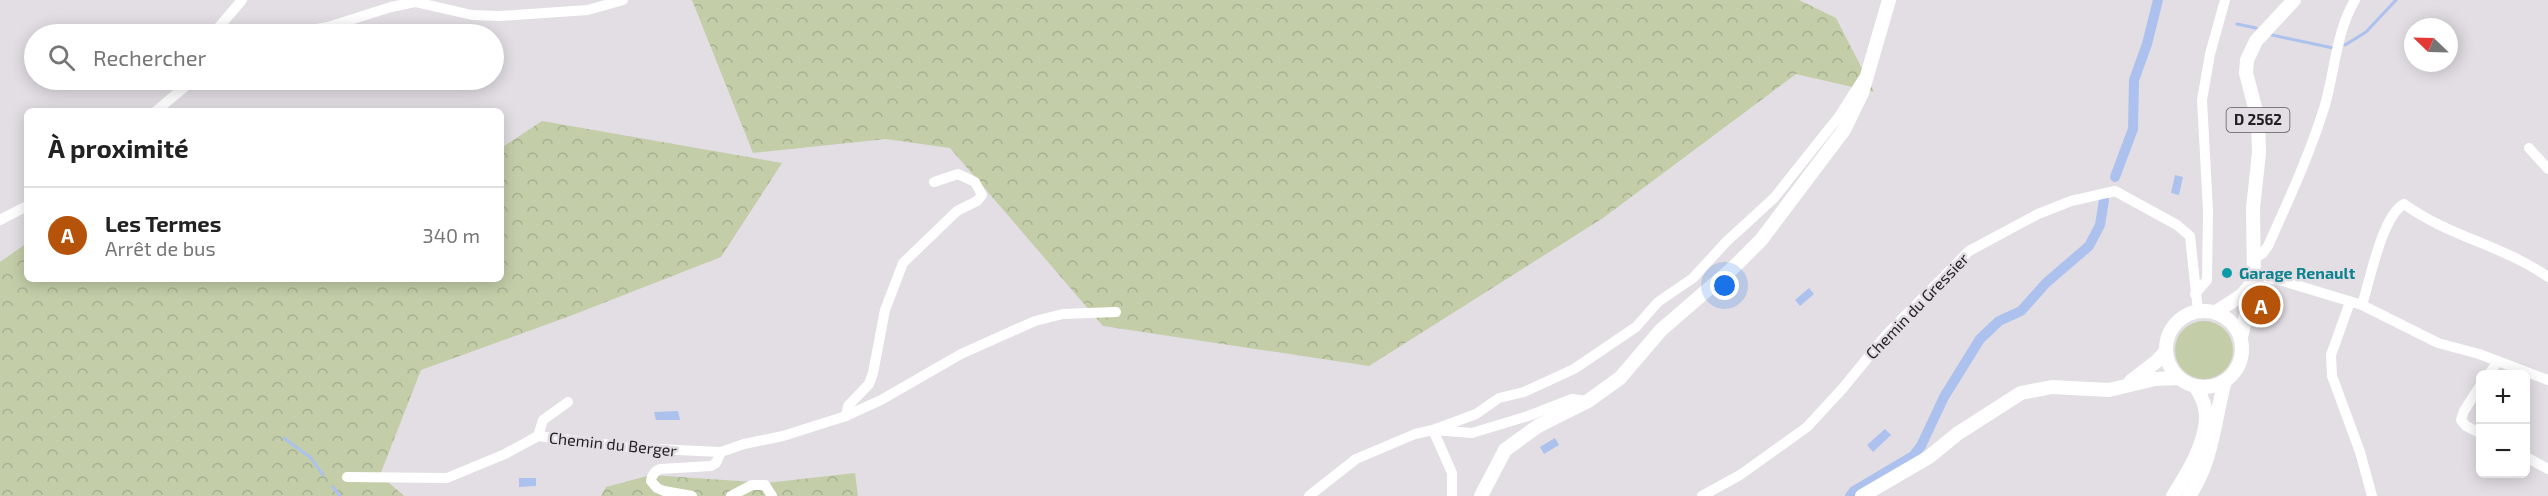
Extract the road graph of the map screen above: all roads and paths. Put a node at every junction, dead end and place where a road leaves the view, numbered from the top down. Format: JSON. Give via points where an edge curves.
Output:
{"nodes":[{"id":1,"x":242,"y":0,"type":"edge"},
{"id":2,"x":623,"y":0,"type":"edge"},
{"id":3,"x":1889,"y":0,"type":"edge"},
{"id":4,"x":2225,"y":0,"type":"edge"},
{"id":5,"x":2294,"y":0,"type":"edge"},
{"id":6,"x":2355,"y":0,"type":"edge"},
{"id":7,"x":222,"y":24,"type":"edge"},
{"id":8,"x":337,"y":24,"type":"edge"},
{"id":9,"x":1870,"y":68,"type":"junction"},
{"id":10,"x":179,"y":90,"type":"edge"},
{"id":11,"x":159,"y":108,"type":"edge"},
{"id":12,"x":2529,"y":148,"type":"dead end"},
{"id":13,"x":2548,"y":169,"type":"edge"},
{"id":14,"x":934,"y":182,"type":"dead end"},
{"id":15,"x":24,"y":208,"type":"edge"},
{"id":16,"x":0,"y":220,"type":"edge"},
{"id":17,"x":2255,"y":258,"type":"junction"},
{"id":18,"x":2548,"y":277,"type":"edge"},
{"id":19,"x":2254,"y":280,"type":"junction"},
{"id":20,"x":2195,"y":294,"type":"junction"},
{"id":21,"x":2350,"y":302,"type":"junction"},
{"id":22,"x":2362,"y":305,"type":"junction"},
{"id":23,"x":2198,"y":311,"type":"junction"},
{"id":24,"x":1116,"y":312,"type":"dead end"},
{"id":25,"x":2216,"y":312,"type":"junction"},
{"id":26,"x":2241,"y":337,"type":"junction"},
{"id":27,"x":2166,"y":351,"type":"junction"},
{"id":28,"x":2498,"y":361,"type":"junction"},
{"id":29,"x":2492,"y":370,"type":"edge"},
{"id":30,"x":2178,"y":378,"type":"junction"},
{"id":31,"x":2548,"y":380,"type":"edge"},
{"id":32,"x":2225,"y":381,"type":"junction"},
{"id":33,"x":2196,"y":387,"type":"junction"},
{"id":34,"x":2121,"y":388,"type":"junction"},
{"id":35,"x":2476,"y":393,"type":"edge"},
{"id":36,"x":1588,"y":401,"type":"junction"},
{"id":37,"x":568,"y":402,"type":"dead end"},
{"id":38,"x":846,"y":416,"type":"junction"},
{"id":39,"x":1433,"y":430,"type":"junction"},
{"id":40,"x":2476,"y":431,"type":"edge"},
{"id":41,"x":538,"y":436,"type":"junction"},
{"id":42,"x":721,"y":452,"type":"junction"},
{"id":43,"x":2530,"y":459,"type":"edge"},
{"id":44,"x":2191,"y":468,"type":"junction"},
{"id":45,"x":2548,"y":469,"type":"edge"},
{"id":46,"x":347,"y":477,"type":"dead end"},
{"id":47,"x":692,"y":496,"type":"edge"},
{"id":48,"x":731,"y":496,"type":"edge"},
{"id":49,"x":772,"y":496,"type":"edge"},
{"id":50,"x":1309,"y":496,"type":"edge"},
{"id":51,"x":1452,"y":496,"type":"edge"},
{"id":52,"x":1481,"y":496,"type":"edge"},
{"id":53,"x":1702,"y":496,"type":"edge"},
{"id":54,"x":1862,"y":496,"type":"edge"},
{"id":55,"x":2173,"y":496,"type":"edge"},
{"id":56,"x":2180,"y":496,"type":"edge"},
{"id":57,"x":2190,"y":496,"type":"edge"},
{"id":58,"x":2372,"y":496,"type":"edge"}],
"edges":[{"from":1,"to":7,"type":"street"},
{"from":2,"to":8,"type":"street","via":[[588,10],[499,16],[472,15],[415,2]]},
{"from":3,"to":9,"type":"main road"},
{"from":4,"to":20,"type":"street","via":[[2202,100],[2207,280]]},
{"from":5,"to":17,"type":"main road","number":"D 2562","via":[[2256,41],[2247,60],[2249,91],[2260,136],[2253,208]]},
{"from":6,"to":17,"type":"street","via":[[2341,32],[2311,151],[2266,250]]},
{"from":9,"to":36,"type":"main road","via":[[1844,130],[1761,240],[1661,330],[1620,378]]},
{"from":9,"to":39,"type":"street","via":[[1840,116],[1774,198],[1693,278],[1659,302],[1636,327],[1574,369]]},
{"from":10,"to":11,"type":"street"},
{"from":12,"to":13,"type":"street"},
{"from":14,"to":38,"type":"street","via":[[958,174],[975,182],[982,195],[957,211],[903,263],[885,310],[873,373],[848,406]]},
{"from":15,"to":16,"type":"street"},
{"from":17,"to":19,"type":"main road","number":"D 2562"},
{"from":18,"to":22,"type":"street","via":[[2517,258],[2423,218],[2404,204],[2387,225]]},
{"from":19,"to":21,"type":"street","via":[[2276,279]]},
{"from":19,"to":25,"type":"main road","via":[[2242,295]]},
{"from":19,"to":26,"type":"main road","number":"D 2562"},
{"from":20,"to":23,"type":"street","name":"Chemin du Gressier"},
{"from":20,"to":53,"type":"street","name":"Chemin du Gressier","via":[[2190,236],[2115,191],[2038,214],[1970,251],[1887,334],[1807,428],[1740,475]]},
{"from":21,"to":22,"type":"street"},
{"from":21,"to":58,"type":"street","via":[[2331,355],[2332,376]]},
{"from":22,"to":28,"type":"street","via":[[2438,343]]},
{"from":23,"to":25,"type":"main road"},
{"from":23,"to":27,"type":"main road","via":[[2178,321],[2167,340]]},
{"from":24,"to":38,"type":"street","via":[[1063,314],[1035,321],[961,354]]},
{"from":25,"to":26,"type":"main road","via":[[2235,326]]},
{"from":26,"to":32,"type":"main road","via":[[2241,360]]},
{"from":27,"to":30,"type":"main road"},
{"from":27,"to":34,"type":"main road","via":[[2143,374]]},
{"from":28,"to":29,"type":"street"},
{"from":28,"to":31,"type":"street"},
{"from":30,"to":33,"type":"main road"},
{"from":30,"to":34,"type":"main road"},
{"from":32,"to":33,"type":"main road","via":[[2206,388]]},
{"from":32,"to":57,"type":"main road","via":[[2210,453]]},
{"from":33,"to":44,"type":"main road","via":[[2206,422]]},
{"from":34,"to":54,"type":"main road","via":[[2052,387],[2021,393],[1929,457]]},
{"from":35,"to":40,"type":"street","via":[[2461,420]]},
{"from":36,"to":39,"type":"street","via":[[1572,399],[1472,433]]},
{"from":36,"to":52,"type":"main road","via":[[1538,426],[1505,450]]},
{"from":37,"to":41,"type":"street","via":[[543,420]]},
{"from":38,"to":42,"type":"street"},
{"from":39,"to":50,"type":"street","via":[[1356,459]]},
{"from":39,"to":51,"type":"street","via":[[1452,473]]},
{"from":41,"to":42,"type":"street","name":"Chemin du Berger","via":[[635,448]]},
{"from":41,"to":46,"type":"street","name":"Chemin du Berger","via":[[447,478]]},
{"from":42,"to":47,"type":"street","name":"Chemin du Berger","via":[[711,466],[660,469],[651,477],[657,488]]},
{"from":43,"to":45,"type":"street"},
{"from":44,"to":55,"type":"main road"},
{"from":44,"to":56,"type":"street"},
{"from":48,"to":49,"type":"street","via":[[752,485],[765,485]]}]}
